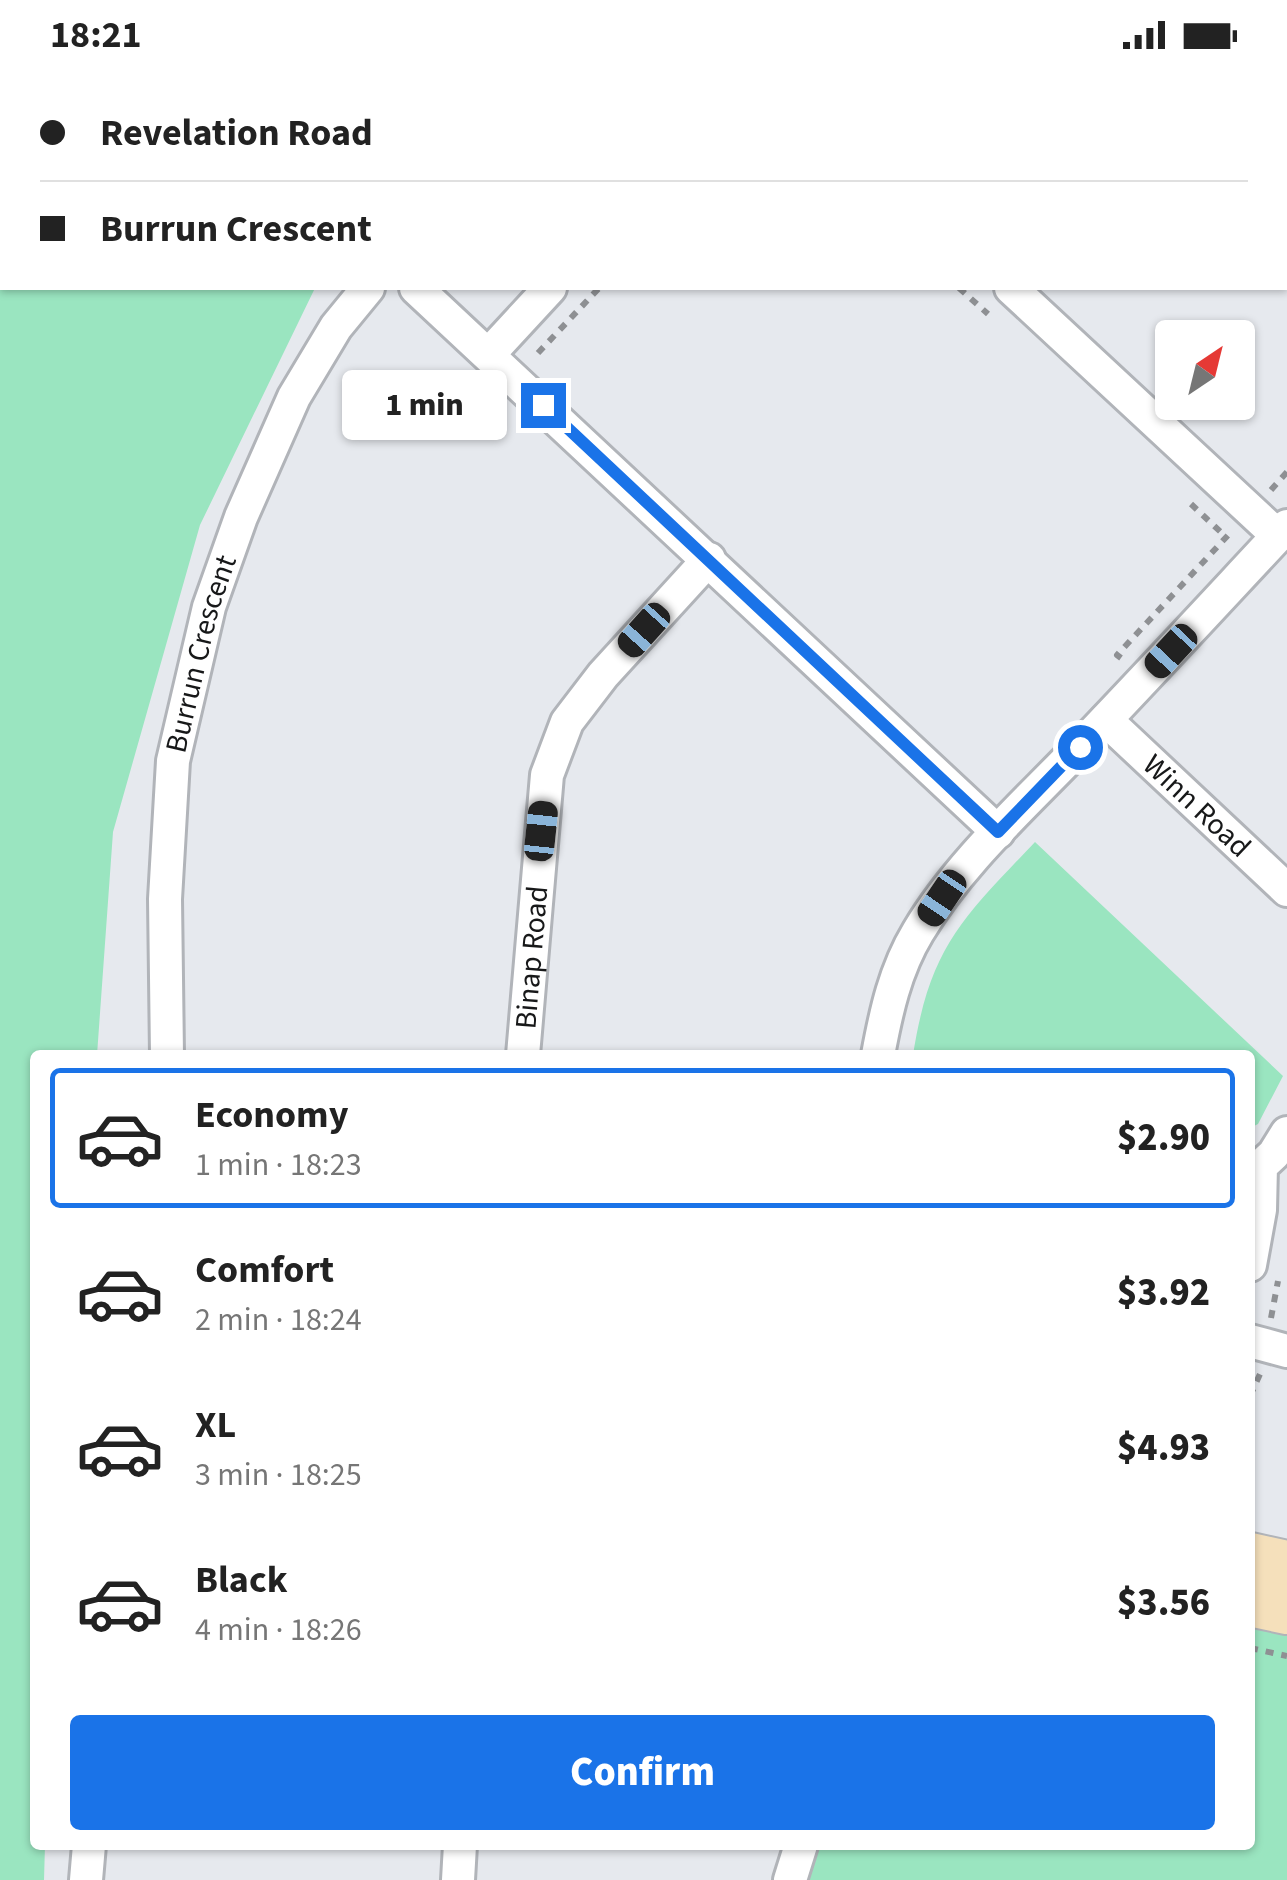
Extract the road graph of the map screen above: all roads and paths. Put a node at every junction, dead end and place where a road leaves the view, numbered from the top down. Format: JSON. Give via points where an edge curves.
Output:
{"nodes":[{"id":1,"x":424,"y":70,"type":"edge"},
{"id":2,"x":447,"y":70,"type":"edge"},
{"id":3,"x":366,"y":290,"type":"edge"},
{"id":4,"x":418,"y":290,"type":"edge"},
{"id":5,"x":548,"y":290,"type":"edge"},
{"id":6,"x":1013,"y":290,"type":"edge"},
{"id":7,"x":489,"y":354,"type":"junction"},
{"id":8,"x":1282,"y":531,"type":"edge"},
{"id":9,"x":709,"y":559,"type":"junction"},
{"id":10,"x":1106,"y":720,"type":"junction"},
{"id":11,"x":998,"y":832,"type":"junction"},
{"id":12,"x":1287,"y":890,"type":"edge"},
{"id":13,"x":167,"y":1050,"type":"edge"},
{"id":14,"x":523,"y":1050,"type":"edge"},
{"id":15,"x":879,"y":1050,"type":"edge"},
{"id":16,"x":1287,"y":1133,"type":"edge"},
{"id":17,"x":1256,"y":1168,"type":"edge"},
{"id":18,"x":1255,"y":1237,"type":"edge"},
{"id":19,"x":1255,"y":1342,"type":"edge"},
{"id":20,"x":1287,"y":1351,"type":"edge"},
{"id":21,"x":1255,"y":1558,"type":"edge"},
{"id":22,"x":1287,"y":1564,"type":"edge"},
{"id":23,"x":1255,"y":1603,"type":"edge"},
{"id":24,"x":1287,"y":1610,"type":"edge"},
{"id":25,"x":1255,"y":1649,"type":"edge"},
{"id":26,"x":1287,"y":1656,"type":"edge"},
{"id":27,"x":89,"y":1850,"type":"edge"},
{"id":28,"x":460,"y":1850,"type":"edge"},
{"id":29,"x":799,"y":1850,"type":"edge"},
{"id":30,"x":86,"y":1880,"type":"edge"},
{"id":31,"x":458,"y":1880,"type":"edge"},
{"id":32,"x":790,"y":1880,"type":"edge"}],
"edges":[{"from":1,"to":2,"type":"street"},
{"from":3,"to":13,"type":"street","name":"Burrun Crescent","via":[[294,397],[208,607],[173,760],[165,899]]},
{"from":4,"to":7,"type":"street"},
{"from":5,"to":7,"type":"street"},
{"from":6,"to":8,"type":"street"},
{"from":7,"to":9,"type":"street"},
{"from":8,"to":10,"type":"street"},
{"from":9,"to":11,"type":"street"},
{"from":9,"to":14,"type":"street","name":"Binap Road","via":[[567,722],[547,774]]},
{"from":10,"to":11,"type":"street"},
{"from":10,"to":12,"type":"street","name":"Winn Road"},
{"from":11,"to":15,"type":"street","via":[[917,934],[888,1004]]},
{"from":16,"to":17,"type":"street"},
{"from":17,"to":18,"type":"street"},
{"from":19,"to":20,"type":"street"},
{"from":21,"to":22,"type":"street"},
{"from":23,"to":24,"type":"street"},
{"from":25,"to":26,"type":"path"},
{"from":27,"to":30,"type":"street"},
{"from":28,"to":31,"type":"street"},
{"from":29,"to":32,"type":"street"}]}
